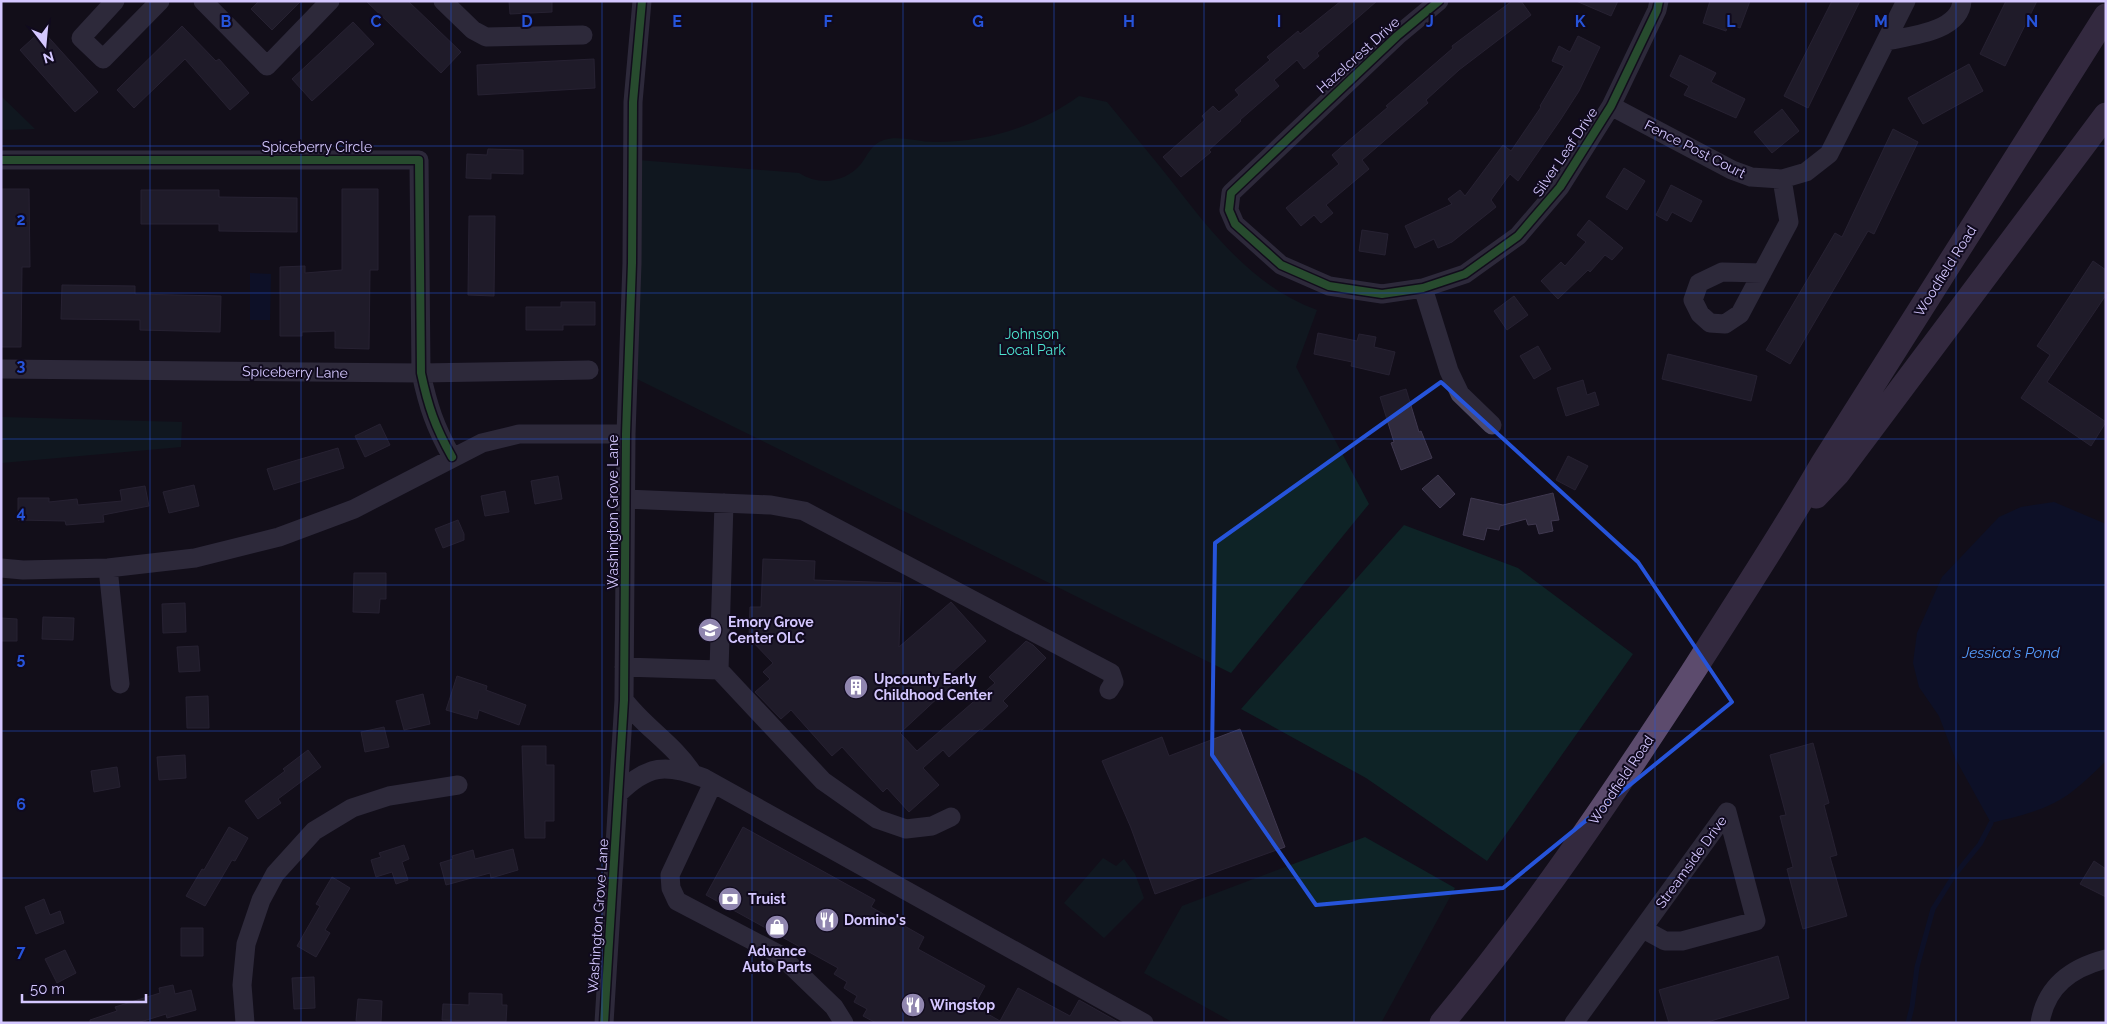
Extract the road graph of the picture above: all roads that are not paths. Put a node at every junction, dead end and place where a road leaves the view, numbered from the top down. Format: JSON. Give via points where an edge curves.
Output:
{"nodes":[{"id":1,"x":115,"y":1,"type":"edge"},
{"id":2,"x":203,"y":1,"type":"edge"},
{"id":3,"x":330,"y":1,"type":"edge"},
{"id":4,"x":443,"y":1,"type":"edge"},
{"id":5,"x":642,"y":1,"type":"edge"},
{"id":6,"x":1439,"y":1,"type":"edge"},
{"id":7,"x":1659,"y":1,"type":"edge"},
{"id":8,"x":1906,"y":1,"type":"edge"},
{"id":9,"x":1962,"y":1,"type":"edge"},
{"id":10,"x":159,"y":2,"type":"edge"},
{"id":11,"x":2106,"y":16,"type":"edge"},
{"id":12,"x":583,"y":35,"type":"dead end"},
{"id":13,"x":1886,"y":41,"type":"junction"},
{"id":14,"x":1611,"y":106,"type":"junction"},
{"id":15,"x":2106,"y":115,"type":"edge"},
{"id":16,"x":1296,"y":129,"type":"joint"},
{"id":17,"x":1,"y":160,"type":"edge"},
{"id":18,"x":1782,"y":179,"type":"junction"},
{"id":19,"x":1762,"y":273,"type":"dead end"},
{"id":20,"x":1423,"y":288,"type":"junction"},
{"id":21,"x":1,"y":369,"type":"edge"},
{"id":22,"x":589,"y":370,"type":"dead end"},
{"id":23,"x":421,"y":373,"type":"junction"},
{"id":24,"x":1492,"y":425,"type":"dead end"},
{"id":25,"x":626,"y":434,"type":"junction"},
{"id":26,"x":452,"y":457,"type":"junction"},
{"id":27,"x":625,"y":499,"type":"junction"},
{"id":28,"x":724,"y":503,"type":"junction"},
{"id":29,"x":1786,"y":527,"type":"junction"},
{"id":30,"x":1,"y":568,"type":"edge"},
{"id":31,"x":108,"y":568,"type":"junction"},
{"id":32,"x":624,"y":667,"type":"junction"},
{"id":33,"x":719,"y":670,"type":"junction"},
{"id":34,"x":120,"y":684,"type":"dead end"},
{"id":35,"x":1109,"y":690,"type":"dead end"},
{"id":36,"x":624,"y":700,"type":"junction"},
{"id":37,"x":693,"y":774,"type":"junction"},
{"id":38,"x":713,"y":783,"type":"junction"},
{"id":39,"x":458,"y":785,"type":"dead end"},
{"id":40,"x":618,"y":794,"type":"junction"},
{"id":41,"x":951,"y":816,"type":"dead end"},
{"id":42,"x":1643,"y":929,"type":"junction"},
{"id":43,"x":2106,"y":959,"type":"edge"},
{"id":44,"x":245,"y":1023,"type":"edge"},
{"id":45,"x":604,"y":1023,"type":"edge"},
{"id":46,"x":844,"y":1023,"type":"edge"},
{"id":47,"x":1144,"y":1023,"type":"edge"},
{"id":48,"x":1442,"y":1023,"type":"edge"},
{"id":49,"x":1574,"y":1023,"type":"edge"},
{"id":50,"x":2040,"y":1023,"type":"edge"}],
"edges":[{"from":1,"to":10,"type":"street","via":[[81,38],[103,59]]},
{"from":2,"to":3,"type":"street","via":[[266,66]]},
{"from":4,"to":12,"type":"street","via":[[473,30],[486,37]]},
{"from":5,"to":25,"type":"street","name":"Washington Grove Lane","via":[[633,102]]},
{"from":6,"to":16,"type":"street","name":"Hazelcrest Drive"},
{"from":7,"to":14,"type":"street","name":"Silver Leaf Drive"},
{"from":8,"to":13,"type":"street","name":"Fence Post Court"},
{"from":9,"to":13,"type":"street","via":[[1961,8],[1950,21],[1931,32]]},
{"from":11,"to":29,"type":"main road","name":"Woodfield Road"},
{"from":13,"to":18,"type":"street","name":"Fence Post Court","via":[[1829,154],[1806,172]]},
{"from":14,"to":18,"type":"street","name":"Fence Post Court","via":[[1732,170],[1751,177]]},
{"from":14,"to":20,"type":"street","name":"Silver Leaf Drive","via":[[1560,187],[1518,236],[1465,274]]},
{"from":15,"to":29,"type":"main road","name":"Woodfield Road","via":[[1838,473]]},
{"from":16,"to":20,"type":"street","name":"Silver Leaf Drive","via":[[1231,193],[1229,210],[1235,224],[1280,265],[1329,286],[1382,294]]},
{"from":17,"to":23,"type":"street","name":"Spiceberry Circle","via":[[419,160]]},
{"from":18,"to":19,"type":"street","via":[[1789,222]]},
{"from":20,"to":24,"type":"street","via":[[1449,371],[1460,394]]},
{"from":21,"to":23,"type":"street","name":"Spiceberry Lane"},
{"from":22,"to":23,"type":"street","name":"Spiceberry Lane"},
{"from":23,"to":26,"type":"street","via":[[428,406]]},
{"from":25,"to":26,"type":"street","via":[[519,434],[482,442]]},
{"from":25,"to":27,"type":"street","name":"Washington Grove Lane"},
{"from":26,"to":31,"type":"street","via":[[354,509],[279,537],[195,558]]},
{"from":27,"to":28,"type":"street"},
{"from":27,"to":32,"type":"street","name":"Washington Grove Lane"},
{"from":28,"to":33,"type":"street"},
{"from":28,"to":35,"type":"street","via":[[771,505],[804,511],[1111,673],[1114,682]]},
{"from":29,"to":48,"type":"main road","name":"Woodfield Road","via":[[1591,825]]},
{"from":30,"to":31,"type":"street"},
{"from":31,"to":34,"type":"street"},
{"from":32,"to":33,"type":"street"},
{"from":32,"to":36,"type":"street","name":"Washington Grove Lane"},
{"from":33,"to":41,"type":"street","via":[[823,781],[877,819],[906,829],[932,826]]},
{"from":36,"to":37,"type":"street"},
{"from":36,"to":40,"type":"street","name":"Washington Grove Lane"},
{"from":37,"to":38,"type":"street"},
{"from":37,"to":40,"type":"street","via":[[665,768],[649,771],[634,778]]},
{"from":38,"to":46,"type":"street","via":[[670,875],[677,901],[780,956],[834,1007]]},
{"from":38,"to":47,"type":"street"},
{"from":39,"to":44,"type":"street","via":[[389,796],[352,808],[314,831],[275,874],[261,900],[246,944],[242,985]]},
{"from":40,"to":45,"type":"street","name":"Washington Grove Lane"},
{"from":42,"to":42,"type":"street","name":"Streamside Drive","via":[[1648,921],[1727,812],[1756,921],[1682,941],[1665,941]]},
{"from":42,"to":49,"type":"street","name":"Streamside Drive"},
{"from":43,"to":50,"type":"street","via":[[2088,963],[2058,983],[2048,998]]}]}
